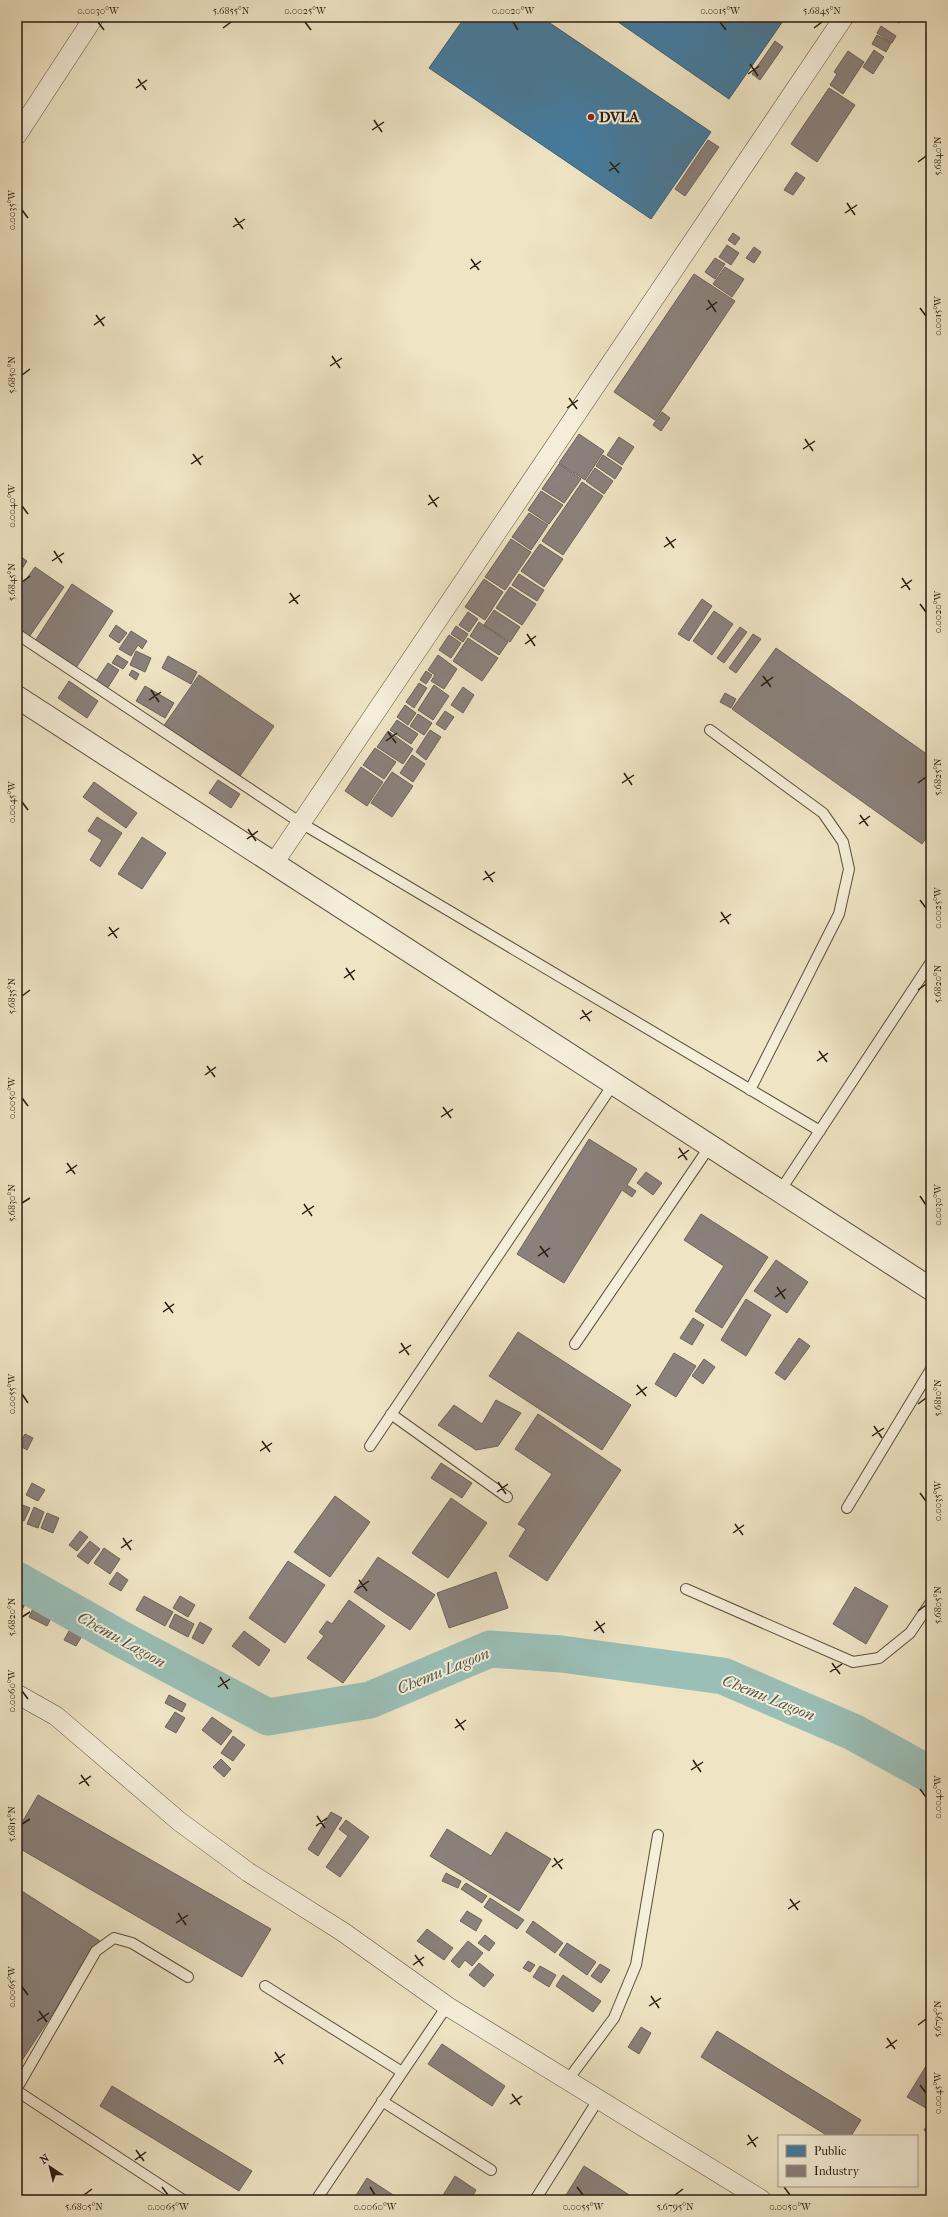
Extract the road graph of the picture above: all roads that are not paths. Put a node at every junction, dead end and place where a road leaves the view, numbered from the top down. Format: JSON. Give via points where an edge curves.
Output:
{"nodes":[{"id":1,"x":94,"y":17,"type":"edge"},
{"id":2,"x":844,"y":17,"type":"edge"},
{"id":3,"x":17,"y":135,"type":"edge"},
{"id":4,"x":17,"y":634,"type":"edge"},
{"id":5,"x":17,"y":698,"type":"edge"},
{"id":6,"x":710,"y":730,"type":"dead end"},
{"id":7,"x":301,"y":824,"type":"junction"},
{"id":8,"x":274,"y":863,"type":"junction"},
{"id":9,"x":931,"y":962,"type":"edge"},
{"id":10,"x":614,"y":1083,"type":"junction"},
{"id":11,"x":750,"y":1090,"type":"junction"},
{"id":12,"x":820,"y":1131,"type":"junction"},
{"id":13,"x":710,"y":1146,"type":"junction"},
{"id":14,"x":780,"y":1191,"type":"junction"},
{"id":15,"x":931,"y":1289,"type":"edge"},
{"id":16,"x":575,"y":1344,"type":"dead end"},
{"id":17,"x":931,"y":1369,"type":"edge"},
{"id":18,"x":391,"y":1414,"type":"junction"},
{"id":19,"x":370,"y":1446,"type":"dead end"},
{"id":20,"x":507,"y":1497,"type":"dead end"},
{"id":21,"x":848,"y":1508,"type":"dead end"},
{"id":22,"x":686,"y":1589,"type":"dead end"},
{"id":23,"x":931,"y":1602,"type":"edge"},
{"id":24,"x":17,"y":1694,"type":"edge"},
{"id":25,"x":658,"y":1835,"type":"dead end"},
{"id":26,"x":188,"y":1977,"type":"dead end"},
{"id":27,"x":265,"y":1986,"type":"dead end"},
{"id":28,"x":447,"y":2006,"type":"junction"},
{"id":29,"x":402,"y":2072,"type":"junction"},
{"id":30,"x":567,"y":2081,"type":"junction"},
{"id":31,"x":17,"y":2089,"type":"edge"},
{"id":32,"x":598,"y":2100,"type":"junction"},
{"id":33,"x":382,"y":2101,"type":"junction"},
{"id":34,"x":491,"y":2170,"type":"dead end"},
{"id":35,"x":183,"y":2200,"type":"edge"},
{"id":36,"x":316,"y":2200,"type":"edge"},
{"id":37,"x":535,"y":2200,"type":"edge"},
{"id":38,"x":762,"y":2200,"type":"edge"}],
"edges":[{"from":1,"to":3,"type":"street"},
{"from":2,"to":7,"type":"street"},
{"from":4,"to":7,"type":"lane"},
{"from":5,"to":8,"type":"street"},
{"from":6,"to":11,"type":"lane","via":[[823,813],[843,842],[849,869],[839,914]]},
{"from":7,"to":8,"type":"street"},
{"from":7,"to":11,"type":"lane"},
{"from":8,"to":10,"type":"street"},
{"from":9,"to":12,"type":"lane"},
{"from":10,"to":13,"type":"street"},
{"from":10,"to":18,"type":"lane"},
{"from":11,"to":12,"type":"lane"},
{"from":12,"to":14,"type":"lane"},
{"from":13,"to":14,"type":"street"},
{"from":13,"to":16,"type":"lane"},
{"from":14,"to":15,"type":"street"},
{"from":17,"to":21,"type":"lane"},
{"from":18,"to":19,"type":"lane"},
{"from":18,"to":20,"type":"lane"},
{"from":22,"to":23,"type":"lane","via":[[853,1662],[879,1658],[910,1633]]},
{"from":24,"to":28,"type":"street","via":[[56,1716],[180,1822],[248,1872],[343,1932]]},
{"from":25,"to":30,"type":"lane","via":[[636,1965],[614,2018]]},
{"from":26,"to":31,"type":"lane","via":[[132,1943],[114,1938],[96,1951]]},
{"from":27,"to":29,"type":"lane"},
{"from":28,"to":29,"type":"lane"},
{"from":28,"to":30,"type":"street"},
{"from":29,"to":33,"type":"lane"},
{"from":30,"to":32,"type":"street"},
{"from":31,"to":35,"type":"lane"},
{"from":32,"to":37,"type":"lane"},
{"from":32,"to":38,"type":"street"},
{"from":33,"to":34,"type":"lane"},
{"from":33,"to":36,"type":"lane"}]}
